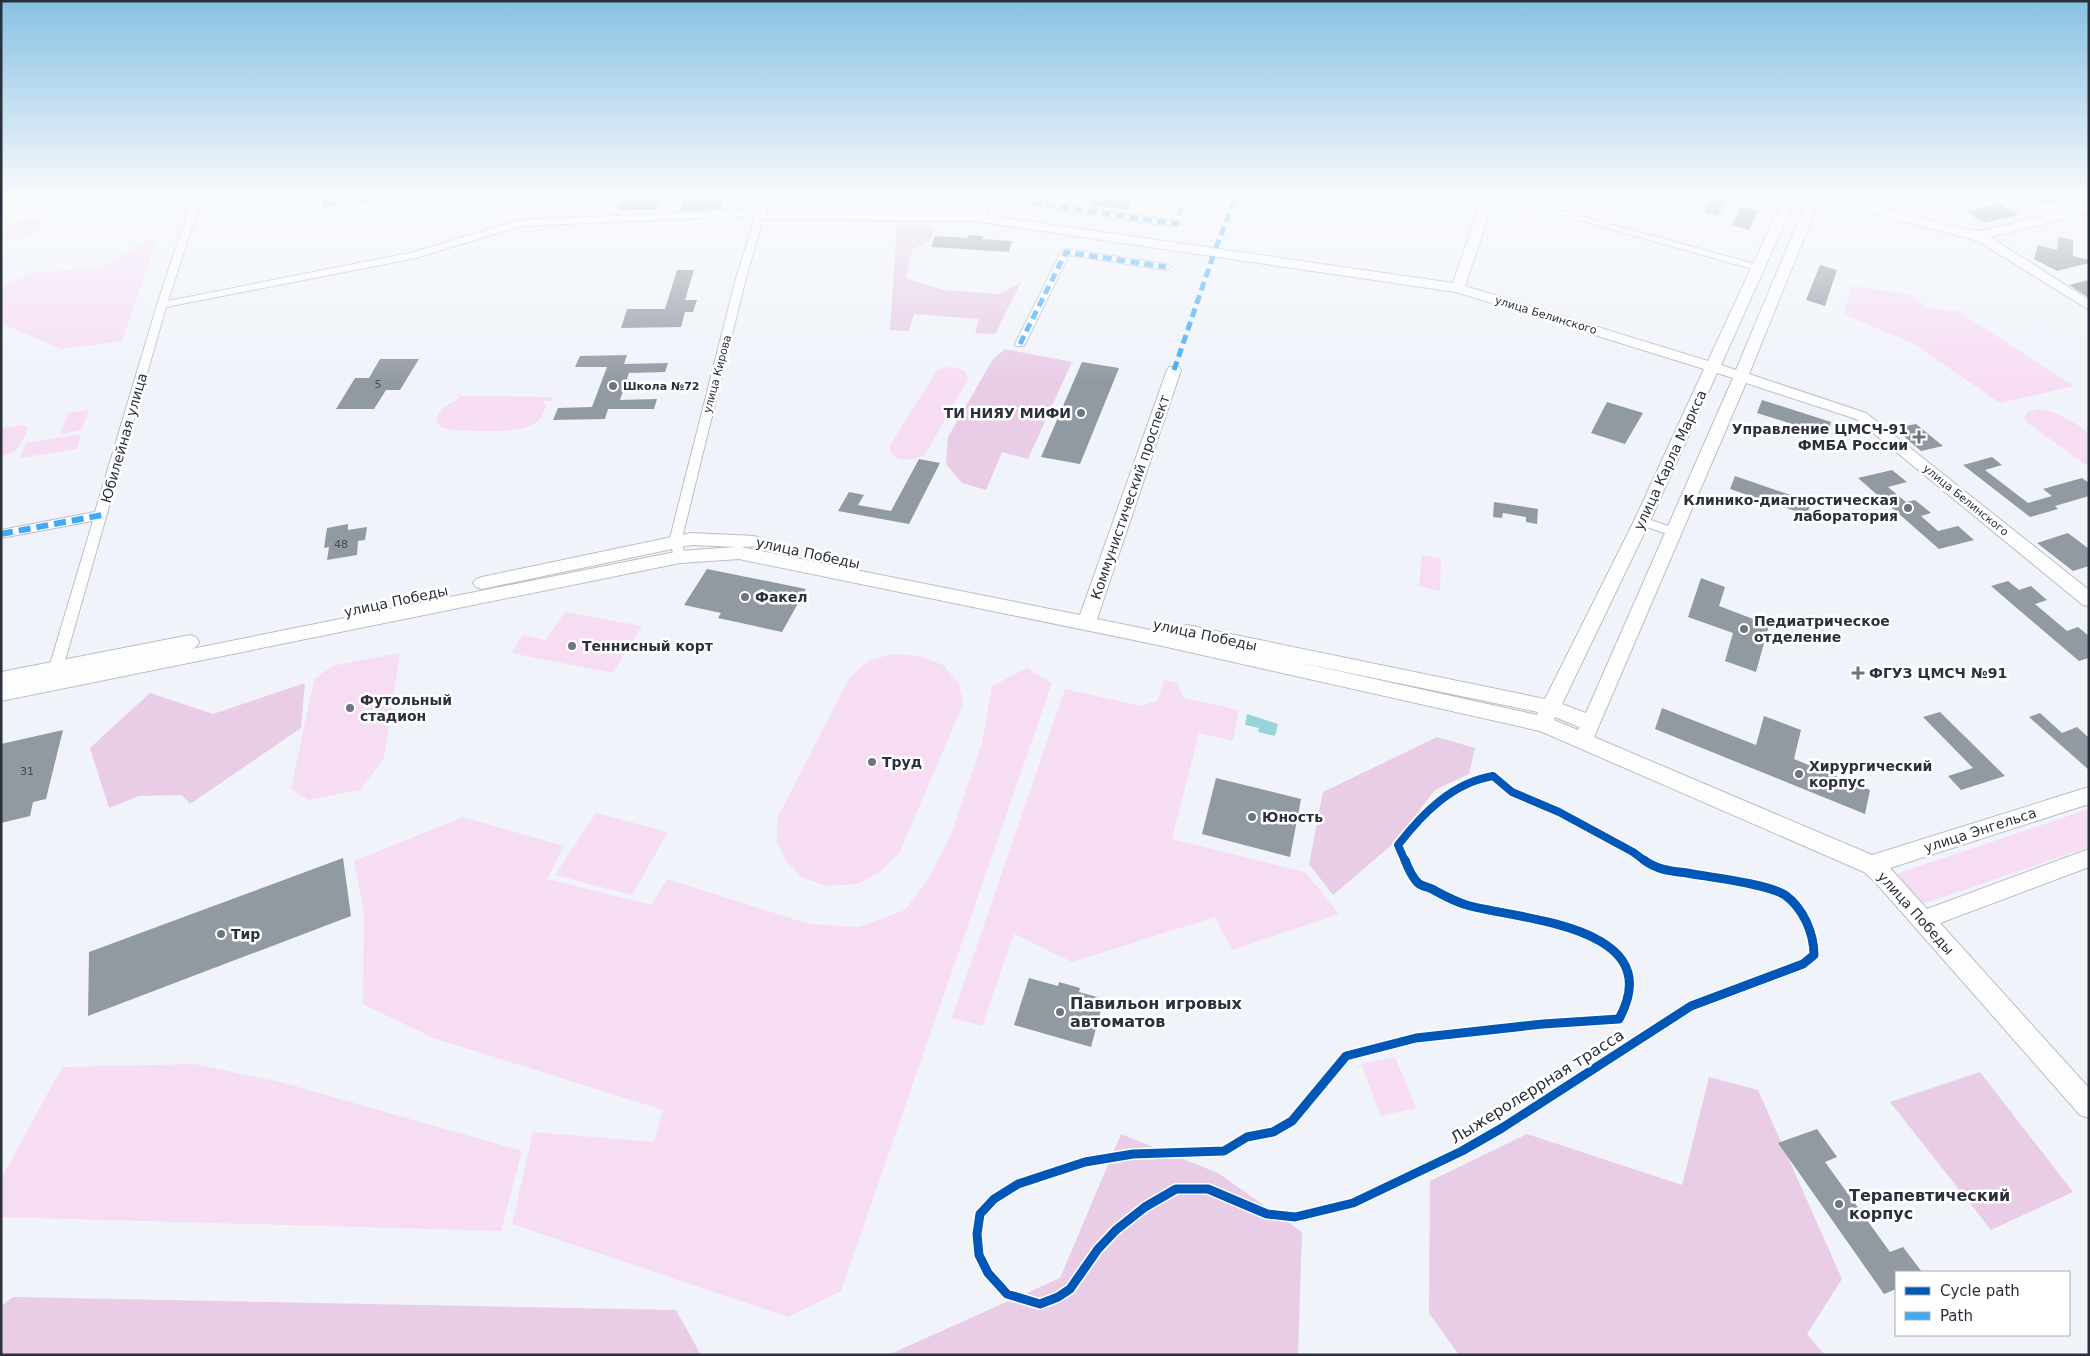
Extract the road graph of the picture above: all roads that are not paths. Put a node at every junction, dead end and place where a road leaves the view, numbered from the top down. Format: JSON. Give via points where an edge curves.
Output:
{"nodes":[{"id":1,"x":177,"y":256,"type":"edge"},
{"id":2,"x":409,"y":256,"type":"edge"},
{"id":3,"x":748,"y":256,"type":"edge"},
{"id":4,"x":1064,"y":256,"type":"edge"},
{"id":5,"x":1095,"y":256,"type":"edge"},
{"id":6,"x":1240,"y":256,"type":"edge"},
{"id":7,"x":1468,"y":256,"type":"edge"},
{"id":8,"x":1716,"y":256,"type":"edge"},
{"id":9,"x":1763,"y":256,"type":"edge"},
{"id":10,"x":1790,"y":256,"type":"edge"},
{"id":11,"x":2012,"y":256,"type":"edge"},
{"id":12,"x":1166,"y":267,"type":"dead end"},
{"id":13,"x":1758,"y":268,"type":"junction"},
{"id":14,"x":1458,"y":288,"type":"junction"},
{"id":15,"x":162,"y":304,"type":"junction"},
{"id":16,"x":2089,"y":306,"type":"edge"},
{"id":17,"x":1020,"y":344,"type":"dead end"},
{"id":18,"x":1713,"y":367,"type":"junction"},
{"id":19,"x":1174,"y":370,"type":"dead end"},
{"id":20,"x":1741,"y":376,"type":"junction"},
{"id":21,"x":102,"y":515,"type":"junction"},
{"id":22,"x":1642,"y":521,"type":"junction"},
{"id":23,"x":1673,"y":532,"type":"junction"},
{"id":24,"x":1,"y":534,"type":"edge"},
{"id":25,"x":677,"y":549,"type":"junction"},
{"id":26,"x":2089,"y":600,"type":"edge"},
{"id":27,"x":1088,"y":618,"type":"junction"},
{"id":28,"x":54,"y":676,"type":"junction"},
{"id":29,"x":1,"y":679,"type":"edge"},
{"id":30,"x":1,"y":694,"type":"edge"},
{"id":31,"x":1546,"y":716,"type":"junction"},
{"id":32,"x":1591,"y":723,"type":"junction"},
{"id":33,"x":1583,"y":742,"type":"junction"},
{"id":34,"x":2089,"y":796,"type":"edge"},
{"id":35,"x":2089,"y":858,"type":"edge"},
{"id":36,"x":1870,"y":864,"type":"junction"},
{"id":37,"x":1923,"y":920,"type":"junction"},
{"id":38,"x":2089,"y":1106,"type":"edge"}],
"edges":[{"from":1,"to":15,"type":"street","name":"Юбилейная улица"},
{"from":2,"to":15,"type":"street","name":"улица Белинского"},
{"from":3,"to":25,"type":"street","name":"улица Кирова"},
{"from":4,"to":17,"type":"street"},
{"from":5,"to":12,"type":"street"},
{"from":6,"to":14,"type":"street","name":"улица Белинского"},
{"from":7,"to":14,"type":"street"},
{"from":8,"to":13,"type":"street"},
{"from":9,"to":13,"type":"street","name":"улица Карла Маркса"},
{"from":10,"to":20,"type":"street"},
{"from":11,"to":16,"type":"street"},
{"from":13,"to":18,"type":"street","name":"улица Карла Маркса"},
{"from":14,"to":18,"type":"street","name":"улица Белинского"},
{"from":15,"to":21,"type":"street","name":"Юбилейная улица"},
{"from":18,"to":20,"type":"street","name":"улица Белинского"},
{"from":18,"to":22,"type":"street","name":"улица Карла Маркса"},
{"from":19,"to":27,"type":"street","name":"Коммунистический проспект"},
{"from":20,"to":23,"type":"street"},
{"from":20,"to":26,"type":"street","name":"улица Белинского","via":[[1867,419]]},
{"from":21,"to":24,"type":"street"},
{"from":21,"to":28,"type":"street","name":"Юбилейная улица"},
{"from":22,"to":23,"type":"street"},
{"from":22,"to":31,"type":"street","name":"улица Карла Маркса"},
{"from":23,"to":32,"type":"street"},
{"from":25,"to":27,"type":"street","name":"улица Победы","via":[[739,552]]},
{"from":25,"to":28,"type":"street","name":"улица Победы"},
{"from":27,"to":31,"type":"street","name":"улица Победы"},
{"from":28,"to":29,"type":"street","name":"улица Победы"},
{"from":28,"to":30,"type":"street","name":"улица Победы"},
{"from":31,"to":32,"type":"street","name":"улица Победы"},
{"from":31,"to":33,"type":"street","name":"улица Победы"},
{"from":32,"to":33,"type":"street"},
{"from":33,"to":36,"type":"main road","name":"улица Победы"},
{"from":34,"to":36,"type":"main road","name":"улица Энгельса"},
{"from":35,"to":37,"type":"street"},
{"from":36,"to":37,"type":"street","name":"улица Победы"},
{"from":37,"to":38,"type":"street","name":"улица Победы"}]}
